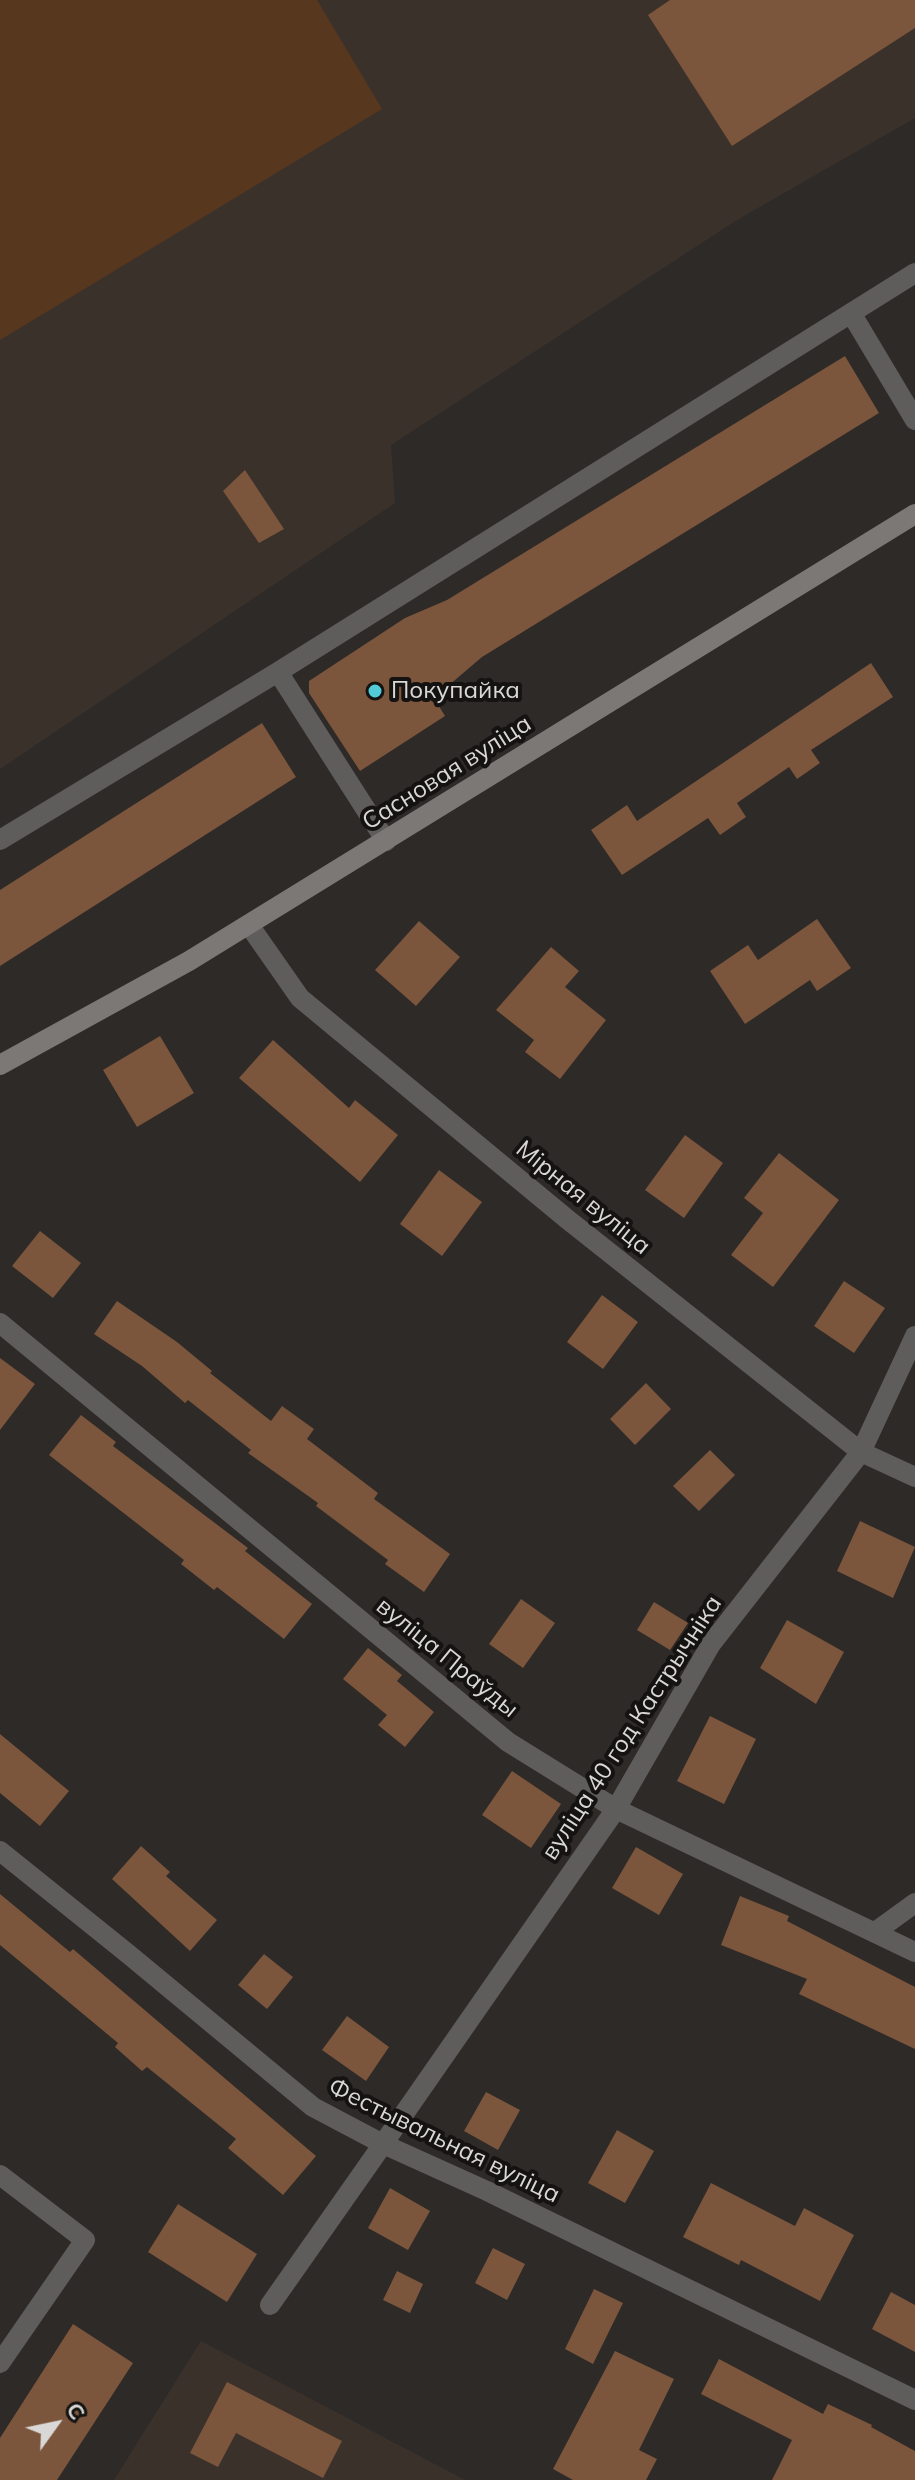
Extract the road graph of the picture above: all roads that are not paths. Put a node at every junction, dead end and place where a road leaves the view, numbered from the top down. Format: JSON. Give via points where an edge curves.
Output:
{"nodes":[{"id":1,"x":915,"y":273,"type":"edge"},
{"id":2,"x":851,"y":313,"type":"junction"},
{"id":3,"x":915,"y":420,"type":"edge"},
{"id":4,"x":915,"y":514,"type":"edge"},
{"id":5,"x":278,"y":672,"type":"junction"},
{"id":6,"x":0,"y":840,"type":"edge"},
{"id":7,"x":386,"y":841,"type":"junction"},
{"id":8,"x":249,"y":925,"type":"junction"},
{"id":9,"x":0,"y":1065,"type":"edge"},
{"id":10,"x":0,"y":1323,"type":"edge"},
{"id":11,"x":915,"y":1336,"type":"edge"},
{"id":12,"x":861,"y":1452,"type":"junction"},
{"id":13,"x":915,"y":1477,"type":"edge"},
{"id":14,"x":616,"y":1809,"type":"junction"},
{"id":15,"x":0,"y":1851,"type":"edge"},
{"id":16,"x":915,"y":1903,"type":"edge"},
{"id":17,"x":875,"y":1932,"type":"junction"},
{"id":18,"x":915,"y":1952,"type":"edge"},
{"id":19,"x":383,"y":2144,"type":"junction"},
{"id":20,"x":0,"y":2175,"type":"edge"},
{"id":21,"x":270,"y":2305,"type":"dead end"},
{"id":22,"x":0,"y":2363,"type":"edge"},
{"id":23,"x":915,"y":2400,"type":"edge"}],
"edges":[{"from":1,"to":2,"type":"street"},
{"from":2,"to":3,"type":"street"},
{"from":2,"to":5,"type":"street"},
{"from":4,"to":7,"type":"main road","name":"Сасновая вуліца"},
{"from":5,"to":6,"type":"street"},
{"from":5,"to":7,"type":"street"},
{"from":7,"to":8,"type":"main road","name":"Сасновая вуліца"},
{"from":8,"to":9,"type":"main road","name":"Сасновая вуліца"},
{"from":8,"to":12,"type":"street","name":"Мірная вуліца","via":[[300,998]]},
{"from":10,"to":14,"type":"street","name":"вуліца Праўды","via":[[508,1742]]},
{"from":11,"to":12,"type":"street","name":"вуліца 40 год Кастрычніка"},
{"from":12,"to":13,"type":"street","name":"Мірная вуліца"},
{"from":12,"to":14,"type":"street","name":"вуліца 40 год Кастрычніка","via":[[711,1644]]},
{"from":14,"to":17,"type":"street","name":"вуліца Праўды"},
{"from":14,"to":19,"type":"street","name":"вуліца 40 год Кастрычніка"},
{"from":15,"to":19,"type":"street","name":"Фестывальная вуліца","via":[[313,2107]]},
{"from":16,"to":17,"type":"street"},
{"from":17,"to":18,"type":"street","name":"вуліца Праўды"},
{"from":19,"to":21,"type":"street","name":"вуліца 40 год Кастрычніка"},
{"from":19,"to":23,"type":"street","name":"Фестывальная вуліца"},
{"from":20,"to":22,"type":"street","via":[[85,2240]]}]}
